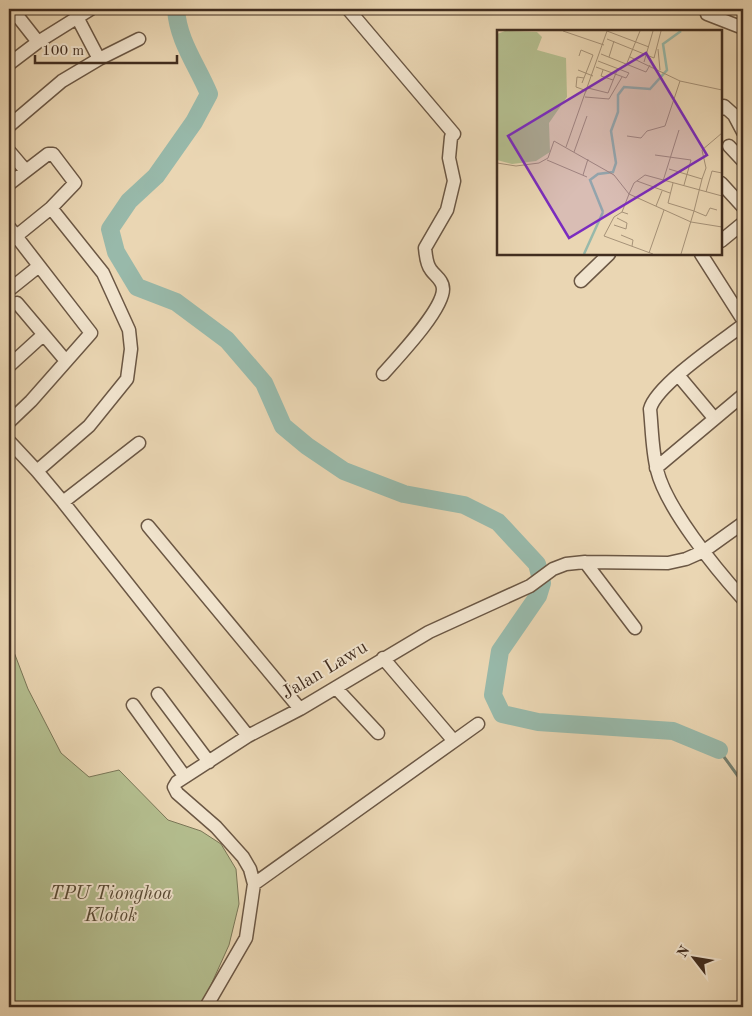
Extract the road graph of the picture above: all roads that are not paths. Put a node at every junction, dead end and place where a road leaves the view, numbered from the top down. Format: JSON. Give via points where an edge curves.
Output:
{"nodes":[{"id":1,"x":12,"y":9,"type":"edge"},
{"id":2,"x":91,"y":9,"type":"edge"},
{"id":3,"x":348,"y":9,"type":"edge"},
{"id":4,"x":706,"y":9,"type":"edge"},
{"id":5,"x":77,"y":17,"type":"junction"},
{"id":6,"x":743,"y":28,"type":"edge"},
{"id":7,"x":139,"y":39,"type":"dead end"},
{"id":8,"x":38,"y":42,"type":"junction"},
{"id":9,"x":99,"y":59,"type":"junction"},
{"id":10,"x":9,"y":64,"type":"edge"},
{"id":11,"x":722,"y":108,"type":"edge"},
{"id":12,"x":9,"y":126,"type":"edge"},
{"id":13,"x":743,"y":132,"type":"edge"},
{"id":14,"x":729,"y":146,"type":"dead end"},
{"id":15,"x":9,"y":151,"type":"edge"},
{"id":16,"x":743,"y":161,"type":"edge"},
{"id":17,"x":26,"y":171,"type":"junction"},
{"id":18,"x":722,"y":183,"type":"edge"},
{"id":19,"x":9,"y":184,"type":"edge"},
{"id":20,"x":743,"y":207,"type":"edge"},
{"id":21,"x":51,"y":208,"type":"junction"},
{"id":22,"x":743,"y":223,"type":"edge"},
{"id":23,"x":11,"y":235,"type":"edge"},
{"id":24,"x":722,"y":240,"type":"edge"},
{"id":25,"x":608,"y":255,"type":"edge"},
{"id":26,"x":702,"y":255,"type":"edge"},
{"id":27,"x":39,"y":266,"type":"junction"},
{"id":28,"x":581,"y":281,"type":"dead end"},
{"id":29,"x":9,"y":290,"type":"edge"},
{"id":30,"x":17,"y":303,"type":"dead end"},
{"id":31,"x":743,"y":320,"type":"edge"},
{"id":32,"x":743,"y":325,"type":"edge"},
{"id":33,"x":43,"y":335,"type":"junction"},
{"id":34,"x":66,"y":361,"type":"junction"},
{"id":35,"x":10,"y":363,"type":"edge"},
{"id":36,"x":383,"y":374,"type":"dead end"},
{"id":37,"x":678,"y":375,"type":"junction"},
{"id":38,"x":743,"y":395,"type":"edge"},
{"id":39,"x":714,"y":418,"type":"junction"},
{"id":40,"x":9,"y":422,"type":"edge"},
{"id":41,"x":139,"y":443,"type":"dead end"},
{"id":42,"x":10,"y":444,"type":"edge"},
{"id":43,"x":656,"y":468,"type":"junction"},
{"id":44,"x":37,"y":471,"type":"junction"},
{"id":45,"x":63,"y":502,"type":"junction"},
{"id":46,"x":743,"y":524,"type":"edge"},
{"id":47,"x":148,"y":526,"type":"dead end"},
{"id":48,"x":704,"y":551,"type":"junction"},
{"id":49,"x":585,"y":562,"type":"junction"},
{"id":50,"x":742,"y":595,"type":"edge"},
{"id":51,"x":635,"y":628,"type":"dead end"},
{"id":52,"x":383,"y":658,"type":"junction"},
{"id":53,"x":336,"y":688,"type":"junction"},
{"id":54,"x":158,"y":694,"type":"dead end"},
{"id":55,"x":133,"y":705,"type":"dead end"},
{"id":56,"x":300,"y":709,"type":"junction"},
{"id":57,"x":478,"y":724,"type":"dead end"},
{"id":58,"x":378,"y":734,"type":"dead end"},
{"id":59,"x":248,"y":736,"type":"junction"},
{"id":60,"x":454,"y":740,"type":"junction"},
{"id":61,"x":209,"y":762,"type":"junction"},
{"id":62,"x":185,"y":777,"type":"junction"},
{"id":63,"x":254,"y":884,"type":"junction"},
{"id":64,"x":206,"y":1007,"type":"edge"}],
"edges":[{"from":1,"to":8,"type":"street"},
{"from":2,"to":5,"type":"street"},
{"from":3,"to":36,"type":"street","via":[[454,134],[450,137],[449,158],[454,181],[447,210],[425,248],[430,269],[444,287],[418,333]]},
{"from":4,"to":6,"type":"street","via":[[707,14],[718,20]]},
{"from":5,"to":8,"type":"street"},
{"from":5,"to":9,"type":"street"},
{"from":7,"to":9,"type":"street"},
{"from":8,"to":10,"type":"street"},
{"from":9,"to":12,"type":"street","via":[[62,81]]},
{"from":11,"to":13,"type":"street","via":[[724,106],[734,115]]},
{"from":14,"to":16,"type":"street"},
{"from":15,"to":17,"type":"street"},
{"from":17,"to":19,"type":"street"},
{"from":17,"to":21,"type":"street","via":[[48,154],[53,154],[74,181],[72,188]]},
{"from":18,"to":20,"type":"street"},
{"from":21,"to":23,"type":"street"},
{"from":21,"to":44,"type":"street","via":[[103,273],[129,330],[131,348],[127,378],[89,426]]},
{"from":22,"to":24,"type":"street"},
{"from":23,"to":27,"type":"street"},
{"from":25,"to":28,"type":"street"},
{"from":26,"to":31,"type":"street"},
{"from":27,"to":29,"type":"street"},
{"from":27,"to":34,"type":"street","via":[[91,333]]},
{"from":30,"to":33,"type":"street"},
{"from":32,"to":37,"type":"street"},
{"from":33,"to":34,"type":"street"},
{"from":33,"to":35,"type":"street"},
{"from":34,"to":40,"type":"street"},
{"from":37,"to":39,"type":"street"},
{"from":37,"to":43,"type":"street","via":[[652,401],[650,409]]},
{"from":38,"to":39,"type":"street"},
{"from":39,"to":43,"type":"street"},
{"from":41,"to":45,"type":"street"},
{"from":42,"to":44,"type":"street"},
{"from":43,"to":48,"type":"street","via":[[662,486]]},
{"from":44,"to":45,"type":"street"},
{"from":45,"to":59,"type":"street"},
{"from":46,"to":48,"type":"street","name":"Jalan Lawu"},
{"from":47,"to":56,"type":"street"},
{"from":48,"to":49,"type":"street","name":"Jalan Lawu","via":[[668,563]]},
{"from":48,"to":50,"type":"street"},
{"from":49,"to":51,"type":"street"},
{"from":49,"to":52,"type":"street","name":"Jalan Lawu","via":[[553,569],[530,586],[448,621]]},
{"from":52,"to":53,"type":"street","name":"Jalan Lawu"},
{"from":52,"to":60,"type":"street"},
{"from":53,"to":56,"type":"street","name":"Jalan Lawu"},
{"from":53,"to":58,"type":"street"},
{"from":54,"to":61,"type":"street"},
{"from":55,"to":62,"type":"street"},
{"from":56,"to":59,"type":"street","name":"Jalan Lawu"},
{"from":57,"to":60,"type":"street"},
{"from":59,"to":61,"type":"street","name":"Jalan Lawu"},
{"from":60,"to":63,"type":"street"},
{"from":61,"to":62,"type":"street","name":"Jalan Lawu"},
{"from":62,"to":63,"type":"street","via":[[174,787],[177,793],[216,827],[243,857]]},
{"from":63,"to":64,"type":"street","via":[[246,938]]}]}
